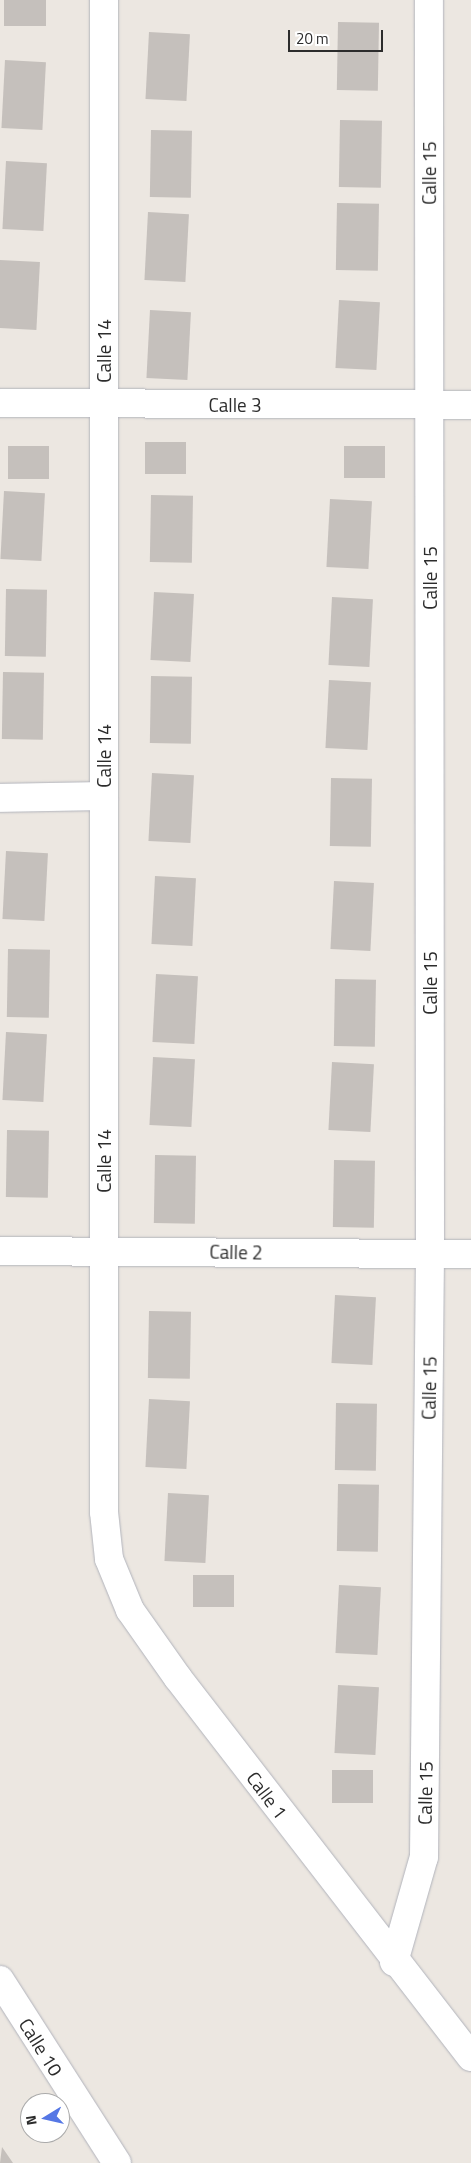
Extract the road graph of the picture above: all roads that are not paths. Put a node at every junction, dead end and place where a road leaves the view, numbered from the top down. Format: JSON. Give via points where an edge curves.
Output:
{"nodes":[{"id":1,"x":104,"y":0,"type":"edge"},
{"id":2,"x":428,"y":0,"type":"edge"},
{"id":3,"x":0,"y":403,"type":"edge"},
{"id":4,"x":471,"y":404,"type":"edge"},
{"id":5,"x":104,"y":405,"type":"junction"},
{"id":6,"x":430,"y":405,"type":"junction"},
{"id":7,"x":104,"y":796,"type":"junction"},
{"id":8,"x":0,"y":798,"type":"edge"},
{"id":9,"x":0,"y":1251,"type":"edge"},
{"id":10,"x":104,"y":1251,"type":"junction"},
{"id":11,"x":430,"y":1254,"type":"junction"},
{"id":12,"x":471,"y":1254,"type":"edge"},
{"id":13,"x":104,"y":1512,"type":"joint"},
{"id":14,"x":394,"y":1962,"type":"junction"},
{"id":15,"x":0,"y":1980,"type":"edge"},
{"id":16,"x":471,"y":2057,"type":"edge"},
{"id":17,"x":117,"y":2163,"type":"edge"}],
"edges":[{"from":1,"to":5,"type":"street","name":"Calle 14"},
{"from":2,"to":6,"type":"street","name":"Calle 15"},
{"from":3,"to":5,"type":"street","name":"Calle 3"},
{"from":4,"to":6,"type":"street","name":"Calle 3"},
{"from":5,"to":6,"type":"street","name":"Calle 3"},
{"from":5,"to":7,"type":"street","name":"Calle 14"},
{"from":6,"to":11,"type":"street","name":"Calle 15"},
{"from":7,"to":8,"type":"street"},
{"from":7,"to":10,"type":"street","name":"Calle 14"},
{"from":9,"to":10,"type":"street","name":"Calle 2"},
{"from":10,"to":11,"type":"street","name":"Calle 2"},
{"from":10,"to":13,"type":"street","name":"Calle 14"},
{"from":11,"to":12,"type":"street","name":"Calle 2"},
{"from":11,"to":14,"type":"street","name":"Calle 15","via":[[424,1857]]},
{"from":13,"to":14,"type":"street","name":"Calle 1","via":[[109,1558],[130,1610]]},
{"from":14,"to":16,"type":"street","name":"Calle 1"},
{"from":15,"to":17,"type":"street","name":"Calle 10"}]}
